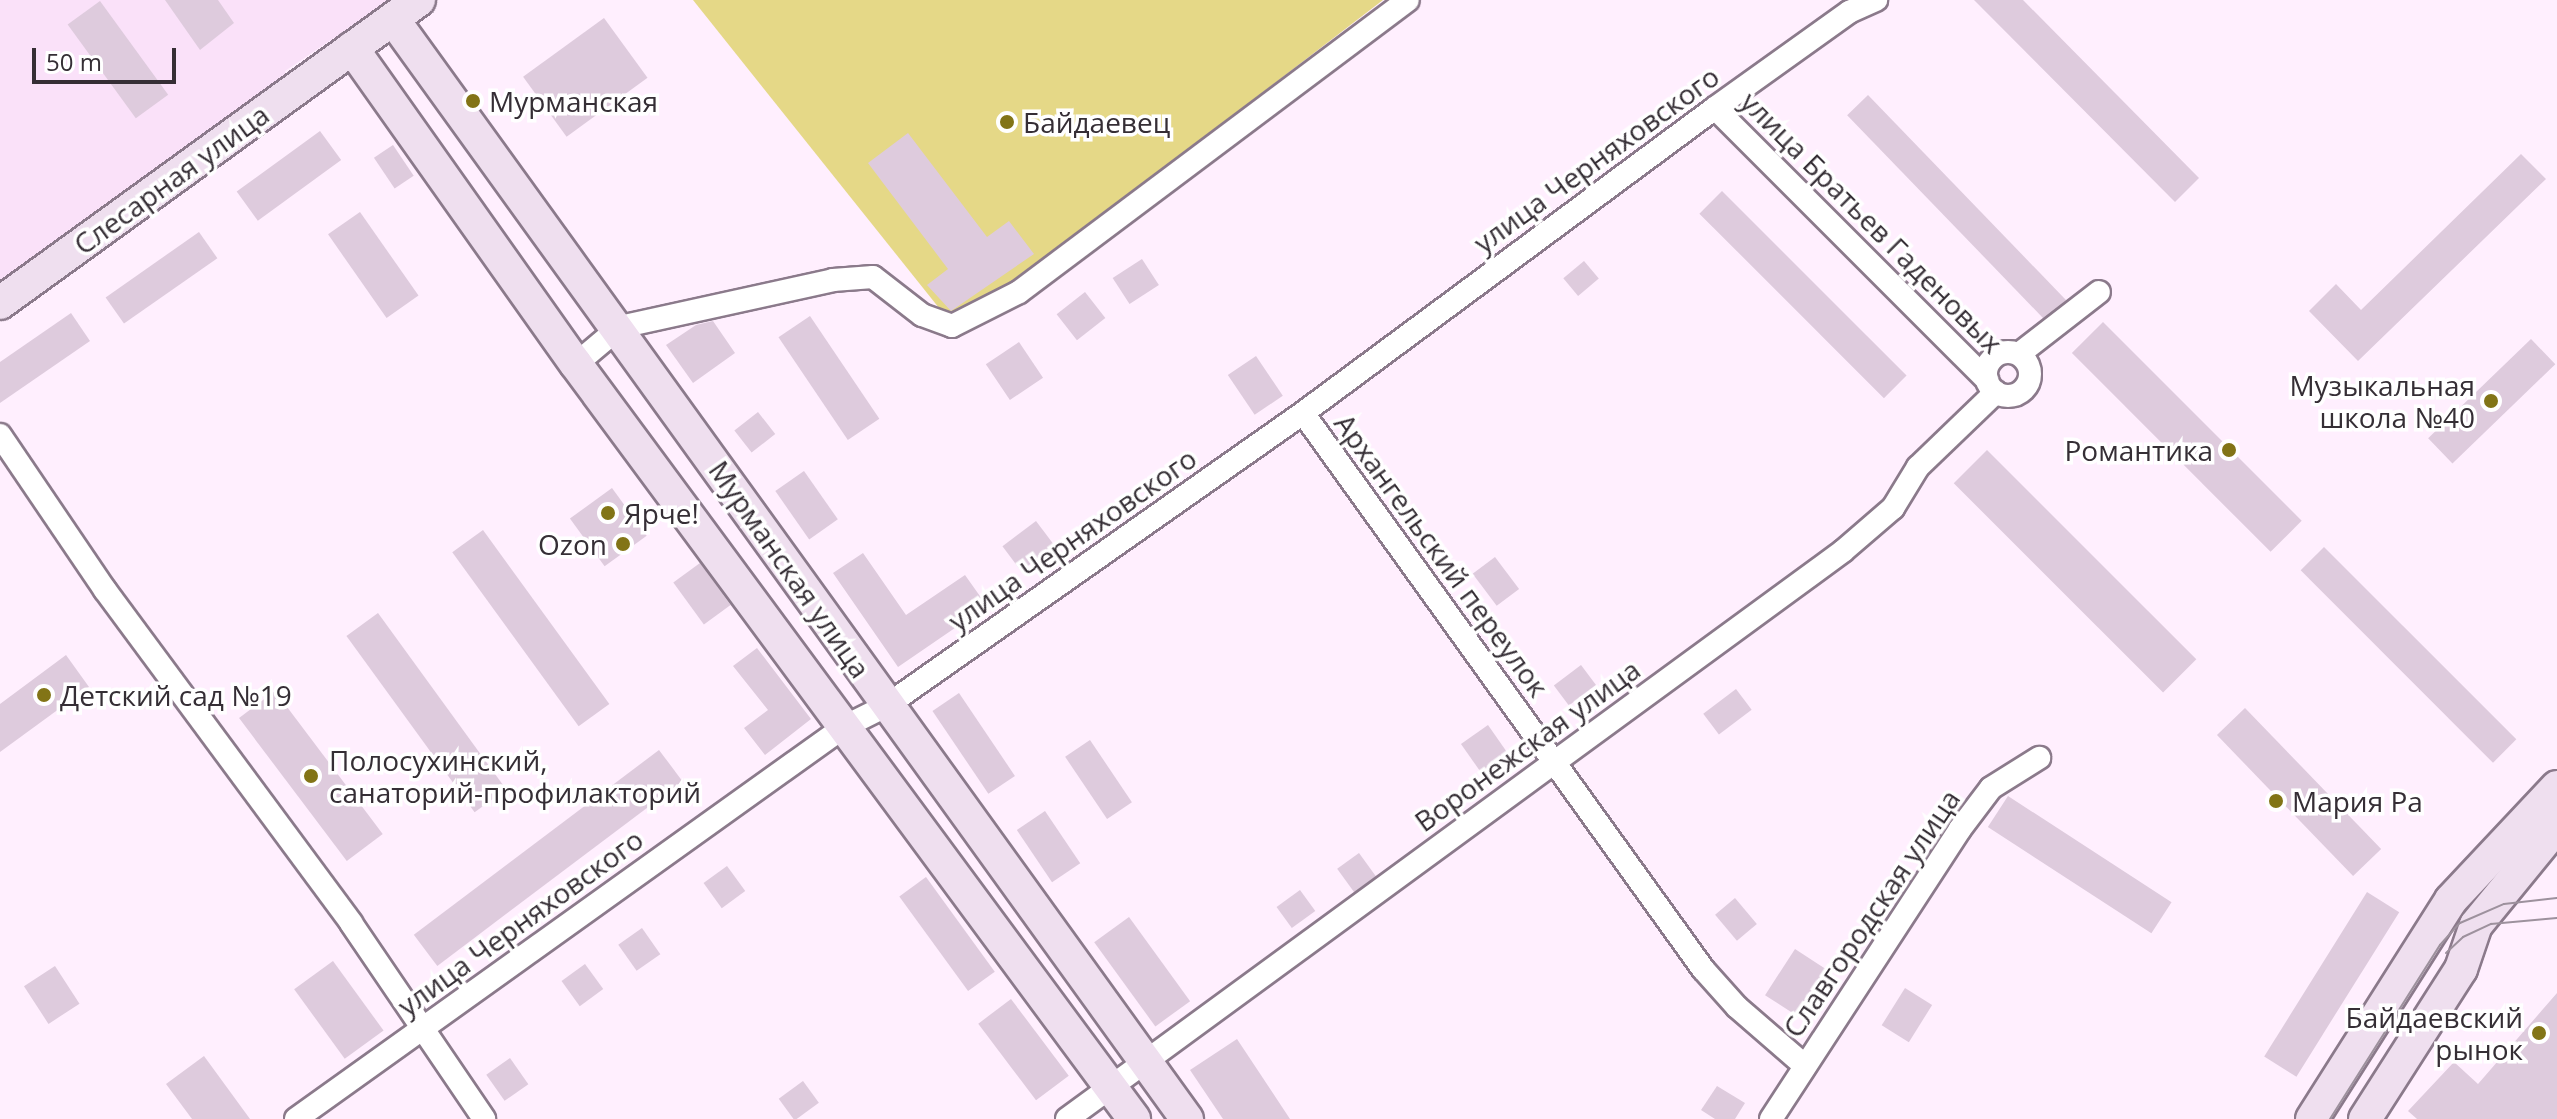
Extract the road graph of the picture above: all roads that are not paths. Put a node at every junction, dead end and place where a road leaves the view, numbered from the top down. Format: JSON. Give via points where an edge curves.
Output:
{"nodes":[{"id":1,"x":419,"y":0,"type":"edge"},
{"id":2,"x":1408,"y":0,"type":"edge"},
{"id":3,"x":1876,"y":0,"type":"edge"},
{"id":4,"x":393,"y":19,"type":"junction"},
{"id":5,"x":352,"y":48,"type":"junction"},
{"id":6,"x":1715,"y":108,"type":"junction"},
{"id":7,"x":2099,"y":292,"type":"dead end"},
{"id":8,"x":0,"y":303,"type":"edge"},
{"id":9,"x":620,"y":327,"type":"junction"},
{"id":10,"x":2019,"y":354,"type":"junction"},
{"id":11,"x":576,"y":364,"type":"junction"},
{"id":12,"x":1991,"y":386,"type":"junction"},
{"id":13,"x":1303,"y":413,"type":"junction"},
{"id":14,"x":0,"y":435,"type":"edge"},
{"id":15,"x":886,"y":706,"type":"junction"},
{"id":16,"x":844,"y":727,"type":"junction"},
{"id":17,"x":2039,"y":758,"type":"dead end"},
{"id":18,"x":1554,"y":762,"type":"junction"},
{"id":19,"x":2557,"y":787,"type":"edge"},
{"id":20,"x":2557,"y":826,"type":"edge"},
{"id":21,"x":421,"y":1030,"type":"junction"},
{"id":22,"x":1147,"y":1061,"type":"junction"},
{"id":23,"x":1805,"y":1066,"type":"junction"},
{"id":24,"x":1111,"y":1087,"type":"junction"},
{"id":25,"x":296,"y":1119,"type":"edge"},
{"id":26,"x":484,"y":1119,"type":"edge"},
{"id":27,"x":1067,"y":1119,"type":"edge"},
{"id":28,"x":1134,"y":1119,"type":"edge"},
{"id":29,"x":1187,"y":1119,"type":"edge"},
{"id":30,"x":1771,"y":1119,"type":"edge"},
{"id":31,"x":2312,"y":1119,"type":"edge"},
{"id":32,"x":2365,"y":1119,"type":"edge"}],
"edges":[{"from":1,"to":4,"type":"main road","name":"Слесарная улица"},
{"from":2,"to":9,"type":"street","via":[[1019,292],[952,326],[922,315],[873,277],[753,295]]},
{"from":3,"to":6,"type":"street","name":"улица Черняховского","via":[[1849,12]]},
{"from":4,"to":5,"type":"main road","name":"Слесарная улица"},
{"from":4,"to":9,"type":"main road","name":"Мурманская улица"},
{"from":5,"to":8,"type":"main road","name":"Слесарная улица"},
{"from":5,"to":11,"type":"main road","name":"Мурманская улица"},
{"from":6,"to":12,"type":"street","name":"улица Братьев Гаденовых"},
{"from":6,"to":13,"type":"street","name":"улица Черняховского"},
{"from":7,"to":10,"type":"street","name":"Воронежская улица"},
{"from":9,"to":11,"type":"street"},
{"from":9,"to":15,"type":"main road","name":"Мурманская улица"},
{"from":10,"to":12,"type":"street","name":"Воронежская улица","via":[[1999,354],[1988,365]]},
{"from":10,"to":12,"type":"street","name":"Воронежская улица","via":[[2028,363],[2027,385],[2007,396]]},
{"from":11,"to":16,"type":"main road","name":"Мурманская улица"},
{"from":12,"to":18,"type":"street","name":"Воронежская улица","via":[[1918,467],[1893,508],[1843,551]]},
{"from":13,"to":15,"type":"street","name":"улица Черняховского"},
{"from":13,"to":18,"type":"street","name":"Архангельский переулок"},
{"from":14,"to":21,"type":"street","via":[[105,590],[351,923]]},
{"from":15,"to":16,"type":"street","name":"улица Черняховского"},
{"from":15,"to":22,"type":"main road","name":"Мурманская улица"},
{"from":16,"to":21,"type":"street","name":"улица Черняховского"},
{"from":16,"to":24,"type":"main road","name":"Мурманская улица"},
{"from":17,"to":23,"type":"street","name":"Славгородская улица","via":[[1991,788]]},
{"from":18,"to":22,"type":"street","name":"Воронежская улица"},
{"from":18,"to":23,"type":"street","name":"Архангельский переулок","via":[[1703,969],[1737,1007]]},
{"from":19,"to":31,"type":"main road","via":[[2451,900]]},
{"from":20,"to":32,"type":"main road","via":[[2476,925],[2461,969]]},
{"from":21,"to":25,"type":"street","name":"улица Черняховского"},
{"from":21,"to":26,"type":"street"},
{"from":22,"to":24,"type":"street","name":"Воронежская улица"},
{"from":22,"to":29,"type":"main road","name":"Мурманская улица"},
{"from":23,"to":30,"type":"street","name":"Славгородская улица"},
{"from":24,"to":27,"type":"street","name":"Воронежская улица"},
{"from":24,"to":28,"type":"main road","name":"Мурманская улица"}]}
